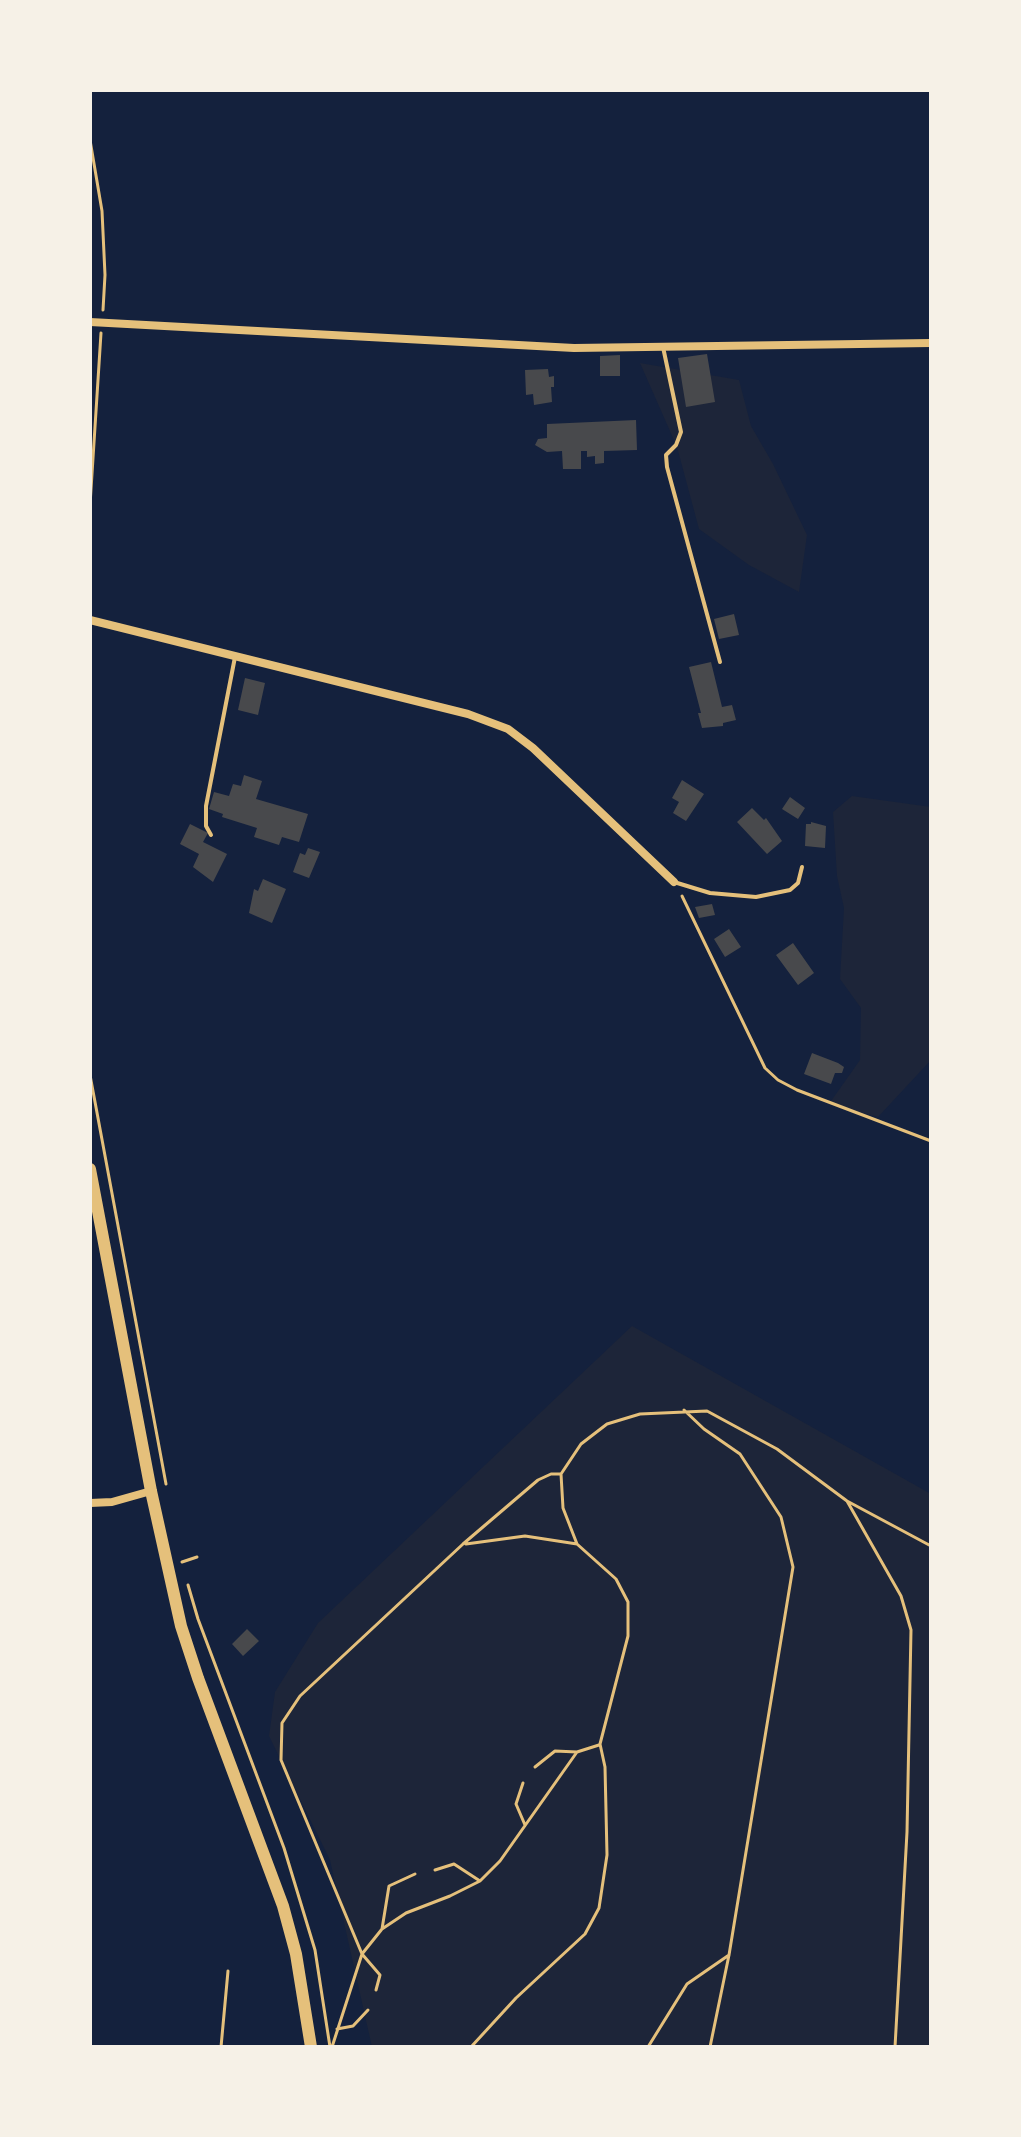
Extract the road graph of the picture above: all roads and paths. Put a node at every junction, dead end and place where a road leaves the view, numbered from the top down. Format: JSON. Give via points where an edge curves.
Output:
{"nodes":[{"id":1,"x":90,"y":322,"type":"edge"},
{"id":2,"x":931,"y":343,"type":"edge"},
{"id":3,"x":663,"y":347,"type":"junction"},
{"id":4,"x":90,"y":620,"type":"edge"},
{"id":5,"x":235,"y":657,"type":"junction"},
{"id":6,"x":720,"y":662,"type":"dead end"},
{"id":7,"x":211,"y":835,"type":"dead end"},
{"id":8,"x":802,"y":867,"type":"dead end"},
{"id":9,"x":674,"y":882,"type":"junction"},
{"id":10,"x":90,"y":1075,"type":"edge"},
{"id":11,"x":931,"y":1141,"type":"edge"},
{"id":12,"x":90,"y":1169,"type":"edge"},
{"id":13,"x":684,"y":1410,"type":"junction"},
{"id":14,"x":561,"y":1474,"type":"junction"},
{"id":15,"x":167,"y":1487,"type":"dead end"},
{"id":16,"x":151,"y":1491,"type":"junction"},
{"id":17,"x":847,"y":1501,"type":"junction"},
{"id":18,"x":90,"y":1503,"type":"edge"},
{"id":19,"x":463,"y":1544,"type":"junction"},
{"id":20,"x":577,"y":1544,"type":"junction"},
{"id":21,"x":931,"y":1546,"type":"edge"},
{"id":22,"x":186,"y":1576,"type":"dead end"},
{"id":23,"x":600,"y":1744,"type":"junction"},
{"id":24,"x":577,"y":1752,"type":"junction"},
{"id":25,"x":535,"y":1767,"type":"dead end"},
{"id":26,"x":523,"y":1783,"type":"dead end"},
{"id":27,"x":525,"y":1825,"type":"junction"},
{"id":28,"x":435,"y":1870,"type":"dead end"},
{"id":29,"x":415,"y":1874,"type":"dead end"},
{"id":30,"x":480,"y":1881,"type":"junction"},
{"id":31,"x":382,"y":1929,"type":"junction"},
{"id":32,"x":362,"y":1954,"type":"junction"},
{"id":33,"x":729,"y":1955,"type":"junction"},
{"id":34,"x":228,"y":1971,"type":"dead end"},
{"id":35,"x":376,"y":1990,"type":"dead end"},
{"id":36,"x":368,"y":2010,"type":"dead end"},
{"id":37,"x":337,"y":2029,"type":"junction"},
{"id":38,"x":221,"y":2047,"type":"edge"},
{"id":39,"x":311,"y":2047,"type":"edge"},
{"id":40,"x":331,"y":2047,"type":"edge"},
{"id":41,"x":471,"y":2047,"type":"edge"},
{"id":42,"x":648,"y":2047,"type":"edge"},
{"id":43,"x":710,"y":2047,"type":"edge"},
{"id":44,"x":895,"y":2047,"type":"edge"}],
"edges":[{"from":1,"to":3,"type":"street","via":[[574,348]]},
{"from":2,"to":3,"type":"street"},
{"from":3,"to":6,"type":"lane","via":[[681,432],[666,455],[667,467]]},
{"from":4,"to":5,"type":"street"},
{"from":5,"to":7,"type":"lane","via":[[206,806]]},
{"from":5,"to":9,"type":"street","via":[[468,714],[508,729]]},
{"from":8,"to":9,"type":"lane","via":[[790,890],[756,897],[710,893]]},
{"from":9,"to":11,"type":"path","via":[[765,1068],[797,1090]]},
{"from":10,"to":15,"type":"path"},
{"from":12,"to":16,"type":"main road"},
{"from":13,"to":14,"type":"path","via":[[607,1424],[581,1444]]},
{"from":13,"to":17,"type":"path","via":[[707,1411],[763,1442]]},
{"from":13,"to":33,"type":"path","via":[[740,1454],[781,1517],[793,1567]]},
{"from":14,"to":19,"type":"path","via":[[538,1480]]},
{"from":14,"to":20,"type":"path","via":[[563,1508]]},
{"from":16,"to":18,"type":"street"},
{"from":16,"to":39,"type":"main road","via":[[181,1626],[283,1906]]},
{"from":17,"to":21,"type":"path"},
{"from":17,"to":44,"type":"path","via":[[901,1596],[911,1630]]},
{"from":19,"to":20,"type":"path","via":[[525,1536]]},
{"from":19,"to":32,"type":"path","via":[[300,1696],[282,1723],[281,1760]]},
{"from":20,"to":23,"type":"path","via":[[616,1579],[628,1602],[628,1636]]},
{"from":22,"to":40,"type":"path","via":[[284,1848],[315,1950]]},
{"from":23,"to":24,"type":"path"},
{"from":23,"to":41,"type":"path","via":[[607,1855],[599,1908],[585,1934]]},
{"from":24,"to":25,"type":"path","via":[[555,1751]]},
{"from":24,"to":27,"type":"path"},
{"from":26,"to":27,"type":"path","via":[[516,1804]]},
{"from":27,"to":30,"type":"path"},
{"from":28,"to":30,"type":"path","via":[[454,1864]]},
{"from":29,"to":31,"type":"path","via":[[389,1886]]},
{"from":30,"to":31,"type":"path"},
{"from":31,"to":32,"type":"path"},
{"from":32,"to":35,"type":"path","via":[[380,1975]]},
{"from":32,"to":37,"type":"path"},
{"from":33,"to":42,"type":"path","via":[[687,1984]]},
{"from":33,"to":43,"type":"path"},
{"from":34,"to":38,"type":"path"},
{"from":36,"to":37,"type":"path","via":[[353,2026]]},
{"from":37,"to":40,"type":"path"}]}
